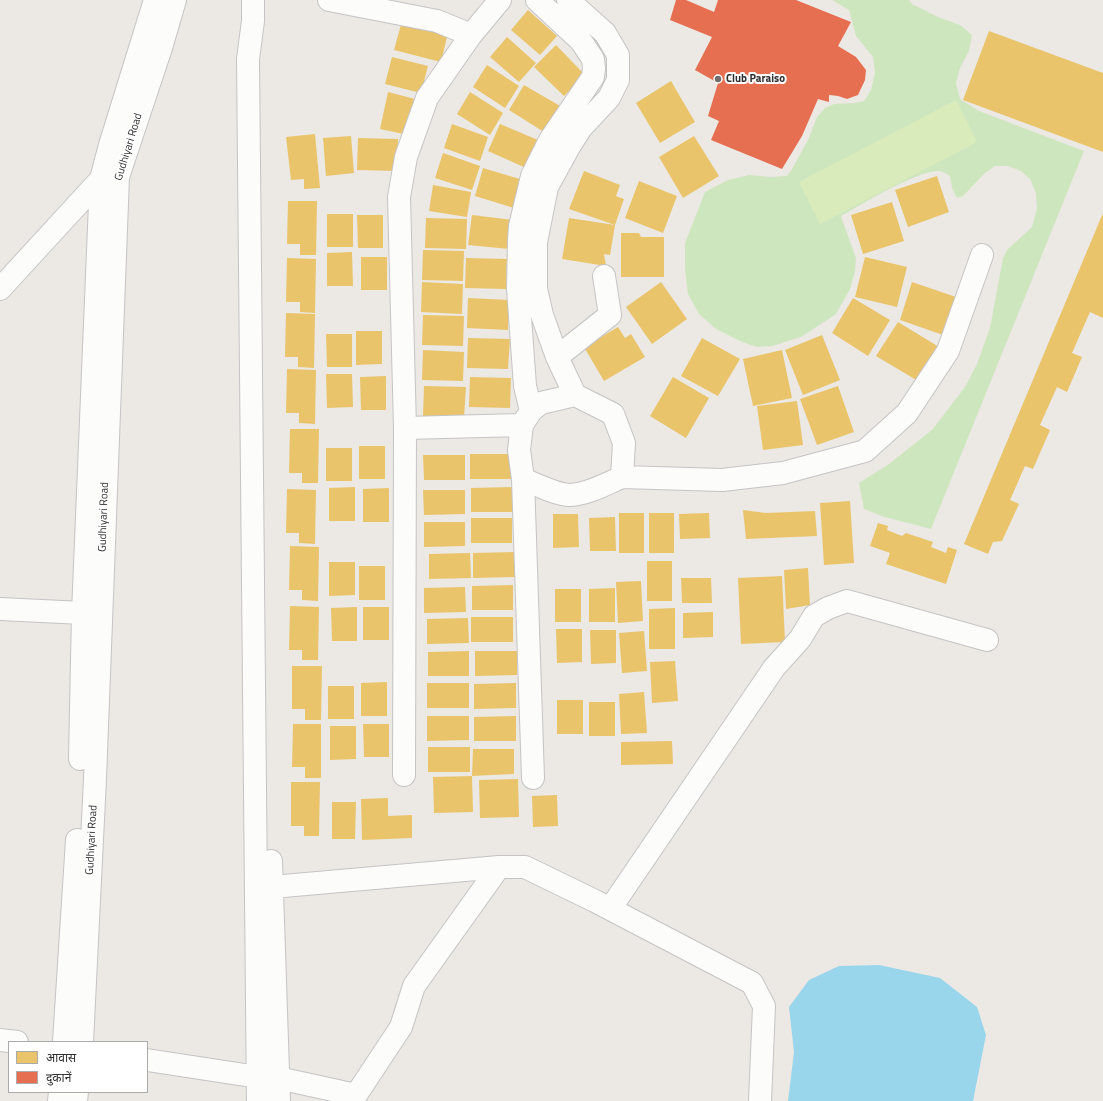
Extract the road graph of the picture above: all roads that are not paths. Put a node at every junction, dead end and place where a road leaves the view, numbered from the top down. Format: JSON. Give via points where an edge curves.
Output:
{"nodes":[{"id":1,"x":155,"y":0,"type":"edge"},
{"id":2,"x":175,"y":0,"type":"edge"},
{"id":3,"x":328,"y":0,"type":"edge"},
{"id":4,"x":500,"y":0,"type":"edge"},
{"id":5,"x":537,"y":0,"type":"edge"},
{"id":6,"x":568,"y":0,"type":"edge"},
{"id":7,"x":253,"y":10,"type":"edge"},
{"id":8,"x":471,"y":35,"type":"junction"},
{"id":9,"x":109,"y":178,"type":"junction"},
{"id":10,"x":527,"y":241,"type":"junction"},
{"id":11,"x":982,"y":255,"type":"dead end"},
{"id":12,"x":604,"y":276,"type":"dead end"},
{"id":13,"x":0,"y":289,"type":"edge"},
{"id":14,"x":557,"y":357,"type":"junction"},
{"id":15,"x":576,"y":396,"type":"junction"},
{"id":16,"x":526,"y":418,"type":"junction"},
{"id":17,"x":405,"y":428,"type":"junction"},
{"id":18,"x":622,"y":477,"type":"junction"},
{"id":19,"x":523,"y":479,"type":"junction"},
{"id":20,"x":0,"y":609,"type":"edge"},
{"id":21,"x":92,"y":613,"type":"junction"},
{"id":22,"x":986,"y":640,"type":"dead end"},
{"id":23,"x":404,"y":775,"type":"dead end"},
{"id":24,"x":533,"y":778,"type":"dead end"},
{"id":25,"x":499,"y":867,"type":"junction"},
{"id":26,"x":272,"y":887,"type":"junction"},
{"id":27,"x":610,"y":909,"type":"junction"},
{"id":28,"x":64,"y":1041,"type":"edge"},
{"id":29,"x":82,"y":1041,"type":"edge"},
{"id":30,"x":148,"y":1060,"type":"edge"},
{"id":31,"x":282,"y":1085,"type":"edge"},
{"id":32,"x":359,"y":1098,"type":"edge"},
{"id":33,"x":258,"y":1101,"type":"edge"},
{"id":34,"x":279,"y":1101,"type":"edge"},
{"id":35,"x":760,"y":1101,"type":"edge"}],
"edges":[{"from":1,"to":9,"type":"street","name":"Gudhiyari Road","via":[[110,145]]},
{"from":2,"to":9,"type":"street","name":"Gudhiyari Road","via":[[161,48]]},
{"from":3,"to":8,"type":"street","via":[[438,21]]},
{"from":4,"to":8,"type":"street"},
{"from":5,"to":10,"type":"street","via":[[581,41],[593,59],[594,69],[593,77],[550,140],[532,176],[520,226]]},
{"from":6,"to":10,"type":"street","via":[[605,33],[618,55],[618,80],[609,98],[581,128],[569,146],[547,187]]},
{"from":7,"to":26,"type":"street","via":[[262,55]]},
{"from":7,"to":31,"type":"street","via":[[248,59]]},
{"from":8,"to":17,"type":"street","via":[[427,98],[406,157],[399,197]]},
{"from":9,"to":13,"type":"street"},
{"from":9,"to":21,"type":"street","name":"Gudhiyari Road"},
{"from":10,"to":14,"type":"street","via":[[542,315]]},
{"from":10,"to":16,"type":"street","via":[[518,289]]},
{"from":11,"to":18,"type":"street","via":[[948,351],[907,413],[865,451],[783,473],[722,480]]},
{"from":12,"to":14,"type":"street","via":[[610,315]]},
{"from":14,"to":15,"type":"street"},
{"from":15,"to":16,"type":"street","via":[[541,403]]},
{"from":15,"to":18,"type":"street","via":[[613,414],[624,443]]},
{"from":16,"to":17,"type":"street"},
{"from":16,"to":19,"type":"street","via":[[519,450]]},
{"from":17,"to":23,"type":"street"},
{"from":18,"to":19,"type":"street","via":[[584,492],[568,495]]},
{"from":19,"to":24,"type":"street"},
{"from":20,"to":21,"type":"street"},
{"from":21,"to":28,"type":"street","name":"Gudhiyari Road"},
{"from":21,"to":29,"type":"street","name":"Gudhiyari Road","via":[[95,779]]},
{"from":22,"to":27,"type":"street","via":[[847,601],[814,616],[800,639],[774,668]]},
{"from":25,"to":26,"type":"street"},
{"from":25,"to":27,"type":"street","via":[[525,866]]},
{"from":25,"to":32,"type":"street","via":[[414,986],[401,1027]]},
{"from":26,"to":31,"type":"street"},
{"from":27,"to":35,"type":"street","via":[[752,983],[764,1006]]},
{"from":30,"to":31,"type":"street"},
{"from":31,"to":32,"type":"street"},
{"from":31,"to":33,"type":"street"},
{"from":31,"to":34,"type":"street"}]}
